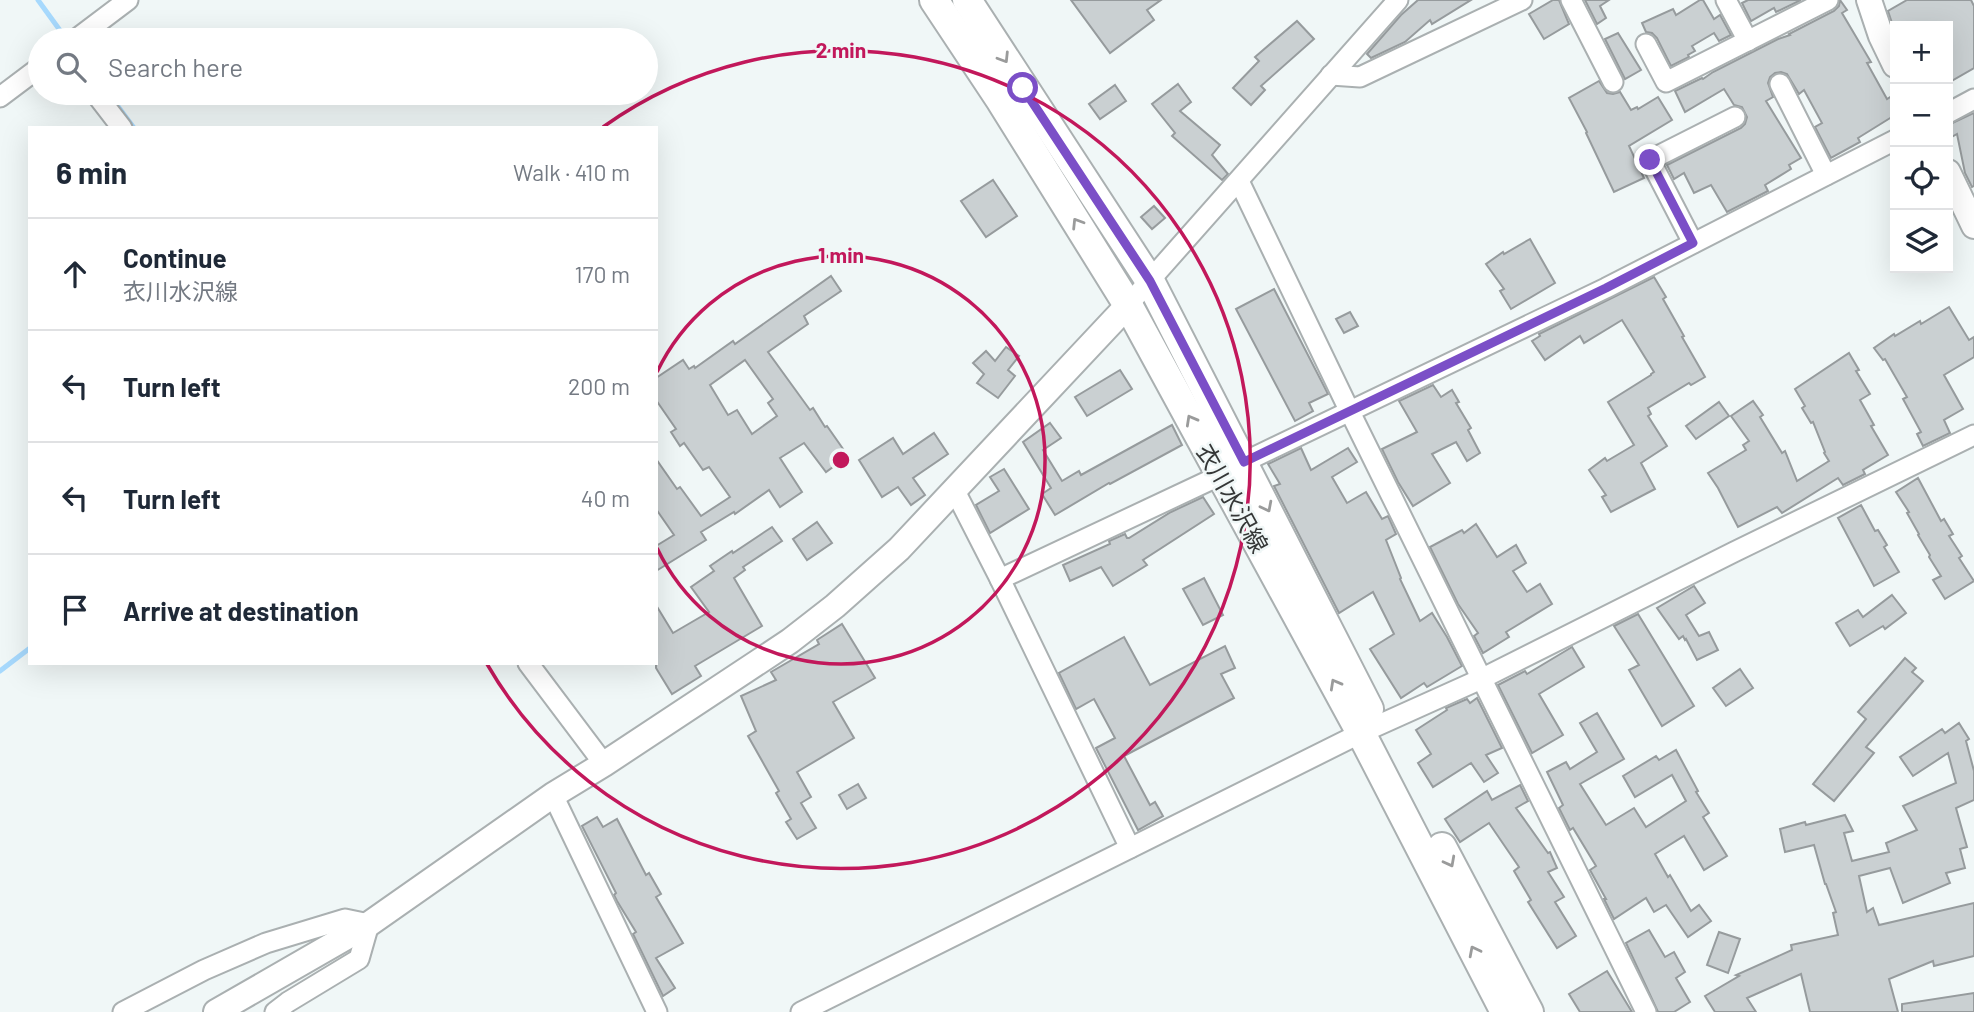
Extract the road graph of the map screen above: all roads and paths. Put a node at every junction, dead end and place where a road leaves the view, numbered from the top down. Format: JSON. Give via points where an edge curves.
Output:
{"nodes":[{"id":1,"x":128,"y":0,"type":"edge"},
{"id":2,"x":934,"y":0,"type":"edge"},
{"id":3,"x":967,"y":0,"type":"edge"},
{"id":4,"x":1398,"y":0,"type":"edge"},
{"id":5,"x":1522,"y":0,"type":"edge"},
{"id":6,"x":1571,"y":0,"type":"edge"},
{"id":7,"x":1726,"y":0,"type":"edge"},
{"id":8,"x":1828,"y":0,"type":"edge"},
{"id":9,"x":1869,"y":0,"type":"edge"},
{"id":10,"x":1807,"y":5,"type":"edge"},
{"id":11,"x":91,"y":28,"type":"edge"},
{"id":12,"x":1748,"y":41,"type":"junction"},
{"id":13,"x":1646,"y":44,"type":"dead end"},
{"id":14,"x":1890,"y":55,"type":"edge"},
{"id":15,"x":1331,"y":75,"type":"junction"},
{"id":16,"x":28,"y":76,"type":"edge"},
{"id":17,"x":1613,"y":82,"type":"dead end"},
{"id":18,"x":1780,"y":84,"type":"dead end"},
{"id":19,"x":0,"y":97,"type":"edge"},
{"id":20,"x":1974,"y":99,"type":"edge"},
{"id":21,"x":104,"y":105,"type":"edge"},
{"id":22,"x":1953,"y":110,"type":"edge"},
{"id":23,"x":1735,"y":117,"type":"dead end"},
{"id":24,"x":120,"y":126,"type":"edge"},
{"id":25,"x":1890,"y":143,"type":"edge"},
{"id":26,"x":1826,"y":175,"type":"junction"},
{"id":27,"x":1239,"y":181,"type":"junction"},
{"id":28,"x":1953,"y":182,"type":"edge"},
{"id":29,"x":1974,"y":226,"type":"edge"},
{"id":30,"x":1693,"y":243,"type":"junction"},
{"id":31,"x":1150,"y":281,"type":"junction"},
{"id":32,"x":1128,"y":305,"type":"junction"},
{"id":33,"x":1350,"y":412,"type":"junction"},
{"id":34,"x":1974,"y":435,"type":"edge"},
{"id":35,"x":1232,"y":469,"type":"junction"},
{"id":36,"x":955,"y":491,"type":"junction"},
{"id":37,"x":1000,"y":579,"type":"junction"},
{"id":38,"x":530,"y":665,"type":"edge"},
{"id":39,"x":1481,"y":679,"type":"junction"},
{"id":40,"x":1370,"y":730,"type":"junction"},
{"id":41,"x":604,"y":764,"type":"junction"},
{"id":42,"x":553,"y":795,"type":"junction"},
{"id":43,"x":1130,"y":848,"type":"junction"},
{"id":44,"x":369,"y":924,"type":"junction"},
{"id":45,"x":285,"y":1009,"type":"edge"},
{"id":46,"x":123,"y":1012,"type":"edge"},
{"id":47,"x":216,"y":1012,"type":"edge"},
{"id":48,"x":657,"y":1012,"type":"edge"},
{"id":49,"x":801,"y":1012,"type":"edge"},
{"id":50,"x":1505,"y":1012,"type":"edge"},
{"id":51,"x":1529,"y":1012,"type":"edge"},
{"id":52,"x":1646,"y":1012,"type":"edge"}],
"edges":[{"from":1,"to":11,"type":"street"},
{"from":32,"to":2,"type":"main road","name":"衣川水沢線","one_way":true},
{"from":3,"to":31,"type":"main road","name":"衣川水沢線","one_way":true},
{"from":4,"to":15,"type":"street"},
{"from":5,"to":15,"type":"street","via":[[1360,77]]},
{"from":6,"to":17,"type":"street"},
{"from":7,"to":12,"type":"street"},
{"from":8,"to":10,"type":"street"},
{"from":9,"to":14,"type":"street"},
{"from":10,"to":12,"type":"street"},
{"from":12,"to":13,"type":"street","via":[[1666,82]]},
{"from":15,"to":27,"type":"street"},
{"from":16,"to":19,"type":"street"},
{"from":18,"to":26,"type":"street"},
{"from":20,"to":22,"type":"street"},
{"from":21,"to":24,"type":"street"},
{"from":23,"to":30,"type":"street","via":[[1650,160]]},
{"from":25,"to":26,"type":"street"},
{"from":26,"to":30,"type":"street"},
{"from":27,"to":31,"type":"street"},
{"from":27,"to":33,"type":"street"},
{"from":28,"to":29,"type":"street"},
{"from":30,"to":33,"type":"street"},
{"from":31,"to":32,"type":"street"},
{"from":31,"to":35,"type":"main road","name":"衣川水沢線"},
{"from":35,"to":32,"type":"main road","name":"衣川水沢線","one_way":true},
{"from":32,"to":36,"type":"street"},
{"from":33,"to":35,"type":"street"},
{"from":33,"to":39,"type":"street"},
{"from":34,"to":39,"type":"street"},
{"from":35,"to":37,"type":"street"},
{"from":35,"to":40,"type":"main road","name":"衣川水沢線"},
{"from":36,"to":37,"type":"street"},
{"from":36,"to":41,"type":"street","via":[[835,606]]},
{"from":37,"to":43,"type":"street"},
{"from":38,"to":41,"type":"street"},
{"from":39,"to":40,"type":"street"},
{"from":39,"to":52,"type":"street"},
{"from":40,"to":43,"type":"street"},
{"from":50,"to":40,"type":"main road","name":"衣川水沢線","one_way":true},
{"from":40,"to":51,"type":"main road","name":"衣川水沢線","one_way":true},
{"from":41,"to":42,"type":"street"},
{"from":42,"to":44,"type":"street"},
{"from":42,"to":48,"type":"street"},
{"from":43,"to":49,"type":"street"},
{"from":44,"to":45,"type":"street","via":[[359,959]]},
{"from":44,"to":46,"type":"street","via":[[345,919],[266,943]]},
{"from":44,"to":47,"type":"street"}]}
